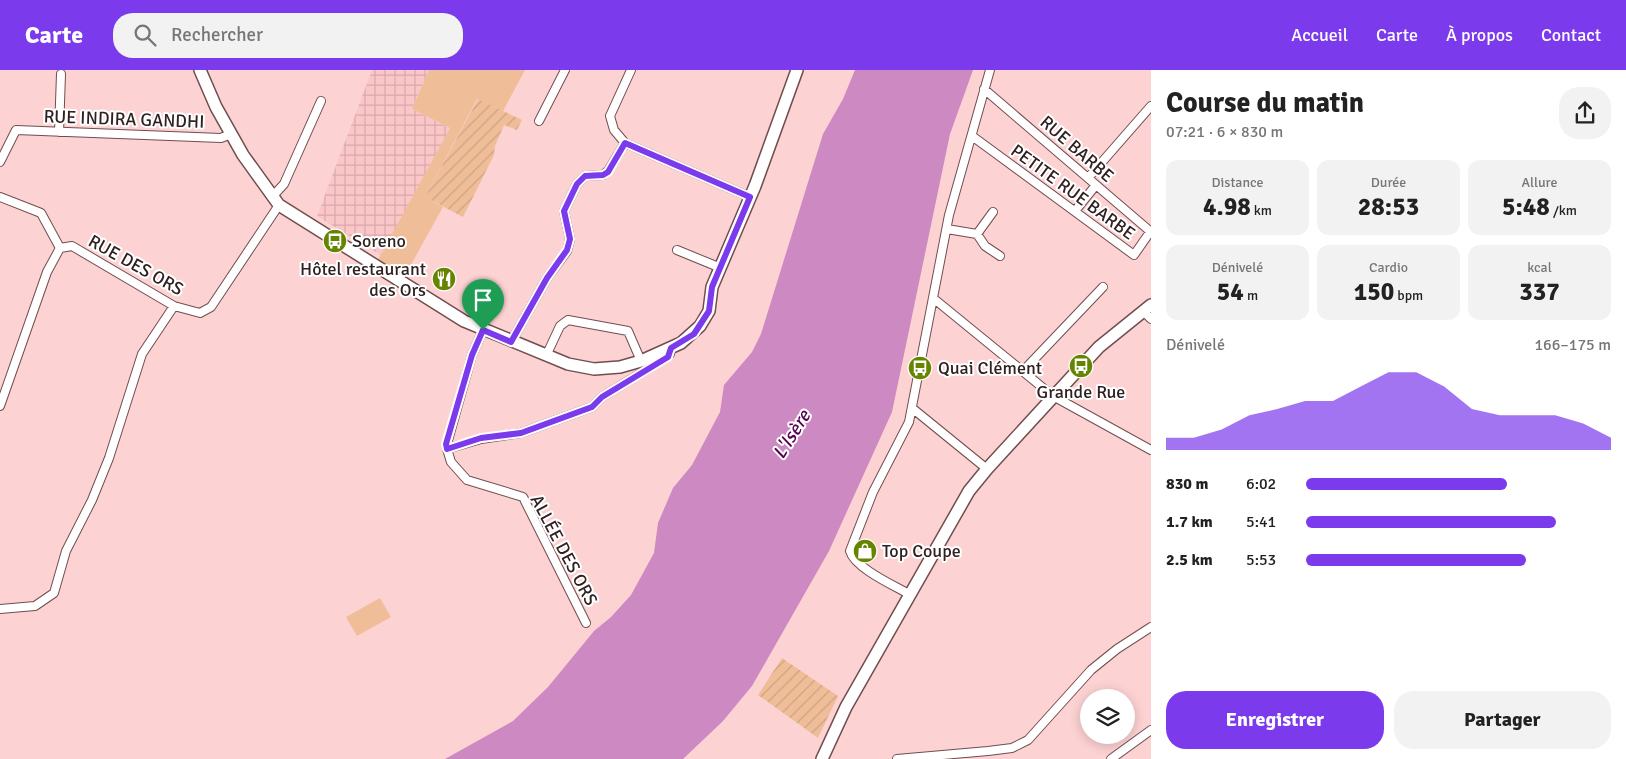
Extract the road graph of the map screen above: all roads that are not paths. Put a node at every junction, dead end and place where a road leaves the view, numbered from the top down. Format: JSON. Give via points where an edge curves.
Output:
{"nodes":[{"id":1,"x":200,"y":70,"type":"edge"},
{"id":2,"x":565,"y":70,"type":"edge"},
{"id":3,"x":631,"y":70,"type":"edge"},
{"id":4,"x":797,"y":70,"type":"edge"},
{"id":5,"x":990,"y":70,"type":"edge"},
{"id":6,"x":61,"y":74,"type":"dead end"},
{"id":7,"x":984,"y":89,"type":"junction"},
{"id":8,"x":321,"y":101,"type":"dead end"},
{"id":9,"x":1151,"y":106,"type":"edge"},
{"id":10,"x":539,"y":121,"type":"dead end"},
{"id":11,"x":59,"y":132,"type":"junction"},
{"id":12,"x":231,"y":134,"type":"junction"},
{"id":13,"x":972,"y":136,"type":"junction"},
{"id":14,"x":625,"y":143,"type":"junction"},
{"id":15,"x":0,"y":162,"type":"edge"},
{"id":16,"x":1088,"y":178,"type":"junction"},
{"id":17,"x":1096,"y":185,"type":"junction"},
{"id":18,"x":0,"y":196,"type":"edge"},
{"id":19,"x":750,"y":197,"type":"junction"},
{"id":20,"x":276,"y":201,"type":"junction"},
{"id":21,"x":1075,"y":211,"type":"junction"},
{"id":22,"x":993,"y":212,"type":"dead end"},
{"id":23,"x":947,"y":229,"type":"junction"},
{"id":24,"x":1151,"y":232,"type":"edge"},
{"id":25,"x":977,"y":234,"type":"junction"},
{"id":26,"x":60,"y":248,"type":"junction"},
{"id":27,"x":677,"y":250,"type":"dead end"},
{"id":28,"x":1000,"y":256,"type":"dead end"},
{"id":29,"x":720,"y":268,"type":"junction"},
{"id":30,"x":1103,"y":287,"type":"dead end"},
{"id":31,"x":934,"y":298,"type":"junction"},
{"id":32,"x":174,"y":306,"type":"junction"},
{"id":33,"x":1148,"y":311,"type":"edge"},
{"id":34,"x":483,"y":330,"type":"junction"},
{"id":35,"x":511,"y":342,"type":"junction"},
{"id":36,"x":671,"y":348,"type":"junction"},
{"id":37,"x":546,"y":356,"type":"junction"},
{"id":38,"x":640,"y":361,"type":"junction"},
{"id":39,"x":1023,"y":371,"type":"junction"},
{"id":40,"x":1053,"y":396,"type":"junction"},
{"id":41,"x":0,"y":406,"type":"edge"},
{"id":42,"x":912,"y":408,"type":"junction"},
{"id":43,"x":447,"y":449,"type":"junction"},
{"id":44,"x":1151,"y":450,"type":"edge"},
{"id":45,"x":987,"y":469,"type":"junction"},
{"id":46,"x":909,"y":594,"type":"junction"},
{"id":47,"x":0,"y":609,"type":"edge"},
{"id":48,"x":586,"y":623,"type":"dead end"},
{"id":49,"x":1151,"y":628,"type":"edge"},
{"id":50,"x":1151,"y":730,"type":"edge"},
{"id":51,"x":942,"y":757,"type":"edge"},
{"id":52,"x":822,"y":759,"type":"edge"},
{"id":53,"x":897,"y":759,"type":"edge"},
{"id":54,"x":1111,"y":759,"type":"edge"}],
"edges":[{"from":1,"to":12,"type":"street"},
{"from":2,"to":10,"type":"street"},
{"from":3,"to":14,"type":"street","via":[[610,116],[614,130]]},
{"from":4,"to":19,"type":"street"},
{"from":5,"to":7,"type":"street"},
{"from":6,"to":11,"type":"street"},
{"from":7,"to":13,"type":"street"},
{"from":7,"to":16,"type":"street","name":"RUE BARBE"},
{"from":8,"to":20,"type":"street","name":"RUE DES ORS"},
{"from":9,"to":16,"type":"street"},
{"from":11,"to":12,"type":"street","name":"RUE INDIRA GANDHI","via":[[221,138]]},
{"from":11,"to":15,"type":"street","name":"RUE INDIRA GANDHI","via":[[16,130]]},
{"from":12,"to":20,"type":"street"},
{"from":13,"to":21,"type":"street","name":"PETITE RUE BARBE"},
{"from":13,"to":23,"type":"street"},
{"from":14,"to":19,"type":"street"},
{"from":14,"to":35,"type":"street","via":[[608,172],[585,176],[577,184],[564,211],[570,239],[567,250],[547,278]]},
{"from":16,"to":17,"type":"street","name":"RUE BARBE"},
{"from":17,"to":21,"type":"street"},
{"from":17,"to":24,"type":"street","name":"RUE BARBE"},
{"from":18,"to":26,"type":"street","via":[[41,213]]},
{"from":19,"to":29,"type":"street"},
{"from":20,"to":32,"type":"street","name":"RUE DES ORS","via":[[211,308],[200,313]]},
{"from":20,"to":34,"type":"street"},
{"from":21,"to":24,"type":"street","name":"PETITE RUE BARBE","via":[[1134,254]]},
{"from":22,"to":25,"type":"street"},
{"from":23,"to":25,"type":"street"},
{"from":23,"to":31,"type":"street"},
{"from":25,"to":28,"type":"street","via":[[985,246]]},
{"from":26,"to":32,"type":"street","name":"RUE DES ORS","via":[[72,246]]},
{"from":26,"to":41,"type":"street","name":"RUE DES ORS","via":[[47,272]]},
{"from":27,"to":29,"type":"street"},
{"from":29,"to":36,"type":"street","via":[[705,318],[694,334]]},
{"from":30,"to":39,"type":"street"},
{"from":31,"to":39,"type":"street"},
{"from":31,"to":42,"type":"street"},
{"from":32,"to":47,"type":"street","via":[[142,354],[109,458],[66,551],[57,588],[35,606]]},
{"from":33,"to":40,"type":"street","via":[[1099,347]]},
{"from":34,"to":35,"type":"street"},
{"from":34,"to":43,"type":"street","via":[[472,355]]},
{"from":35,"to":37,"type":"street"},
{"from":36,"to":38,"type":"street"},
{"from":36,"to":43,"type":"street","via":[[664,359],[602,397],[592,407],[521,433],[481,438]]},
{"from":37,"to":38,"type":"street","via":[[594,369]]},
{"from":37,"to":38,"type":"street","via":[[560,326],[572,320],[628,331]]},
{"from":39,"to":40,"type":"street"},
{"from":40,"to":44,"type":"street"},
{"from":40,"to":45,"type":"street"},
{"from":42,"to":45,"type":"street"},
{"from":42,"to":46,"type":"street","via":[[909,422],[873,492],[850,551],[859,565]]},
{"from":43,"to":48,"type":"street","name":"ALLÉE DES ORS","via":[[451,462],[467,480],[522,497]]},
{"from":45,"to":46,"type":"street","via":[[969,491]]},
{"from":46,"to":52,"type":"street","via":[[846,707]]},
{"from":49,"to":51,"type":"street","via":[[1091,670],[1028,740],[1012,748]]},
{"from":50,"to":54,"type":"street"},
{"from":51,"to":53,"type":"street"}]}
